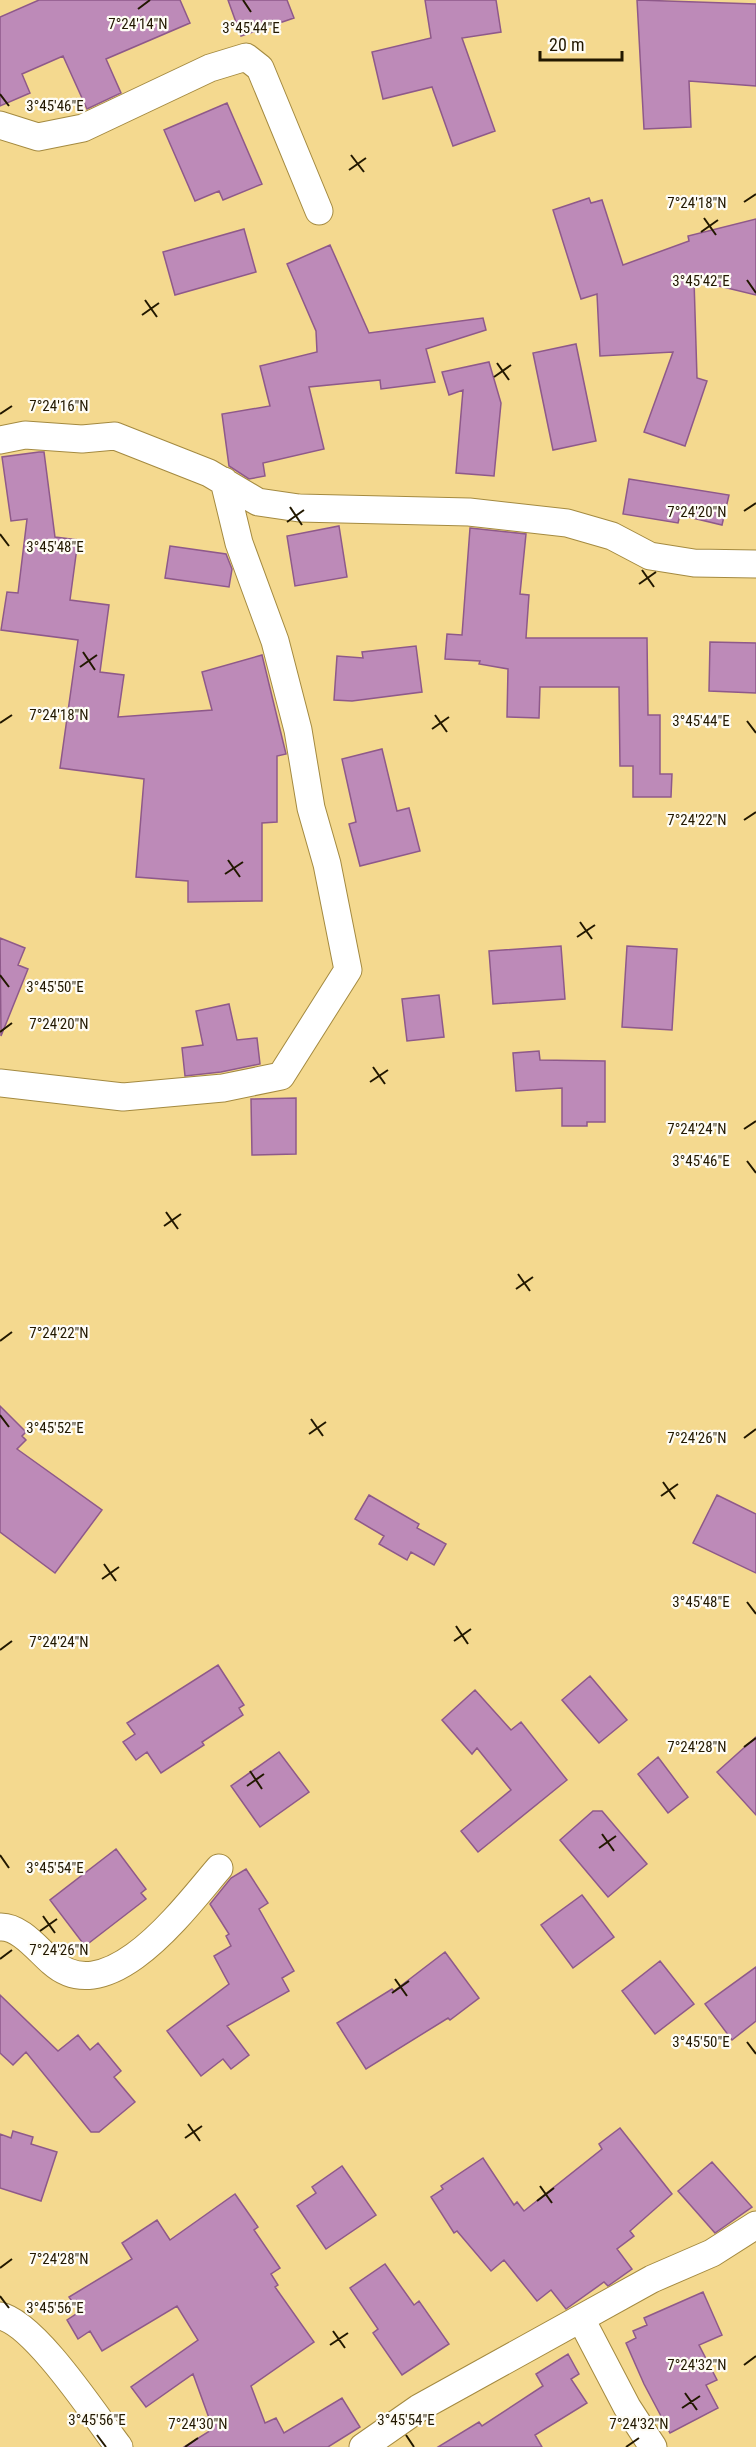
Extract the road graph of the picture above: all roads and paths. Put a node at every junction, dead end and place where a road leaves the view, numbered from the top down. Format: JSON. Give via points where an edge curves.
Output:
{"nodes":[{"id":1,"x":0,"y":124,"type":"edge"},
{"id":2,"x":319,"y":211,"type":"dead end"},
{"id":3,"x":0,"y":440,"type":"edge"},
{"id":4,"x":224,"y":482,"type":"junction"},
{"id":5,"x":756,"y":564,"type":"edge"},
{"id":6,"x":0,"y":1083,"type":"edge"},
{"id":7,"x":219,"y":1868,"type":"dead end"},
{"id":8,"x":0,"y":1927,"type":"edge"},
{"id":9,"x":756,"y":2225,"type":"edge"},
{"id":10,"x":0,"y":2316,"type":"edge"},
{"id":11,"x":581,"y":2319,"type":"junction"},
{"id":12,"x":119,"y":2447,"type":"edge"},
{"id":13,"x":363,"y":2447,"type":"edge"},
{"id":14,"x":653,"y":2447,"type":"edge"}],
"edges":[{"from":1,"to":2,"type":"street","via":[[38,137],[83,128],[210,68],[246,57],[260,68]]},
{"from":3,"to":4,"type":"street","via":[[25,435],[82,439],[115,436]]},
{"from":4,"to":5,"type":"street","via":[[258,502],[299,508],[469,512],[567,523],[612,536],[650,556],[694,563]]},
{"from":4,"to":6,"type":"street","via":[[239,543],[278,652],[298,730],[311,808],[327,864],[348,970],[281,1076],[224,1088],[123,1097]]},
{"from":7,"to":8,"type":"street","via":[[155,1942],[111,1970],[91,1976],[70,1975],[15,1930]]},
{"from":9,"to":11,"type":"street","via":[[712,2253],[652,2279]]},
{"from":10,"to":12,"type":"street","via":[[9,2317],[46,2350]]},
{"from":11,"to":13,"type":"street","via":[[419,2409]]},
{"from":11,"to":14,"type":"street","via":[[627,2408]]}]}
